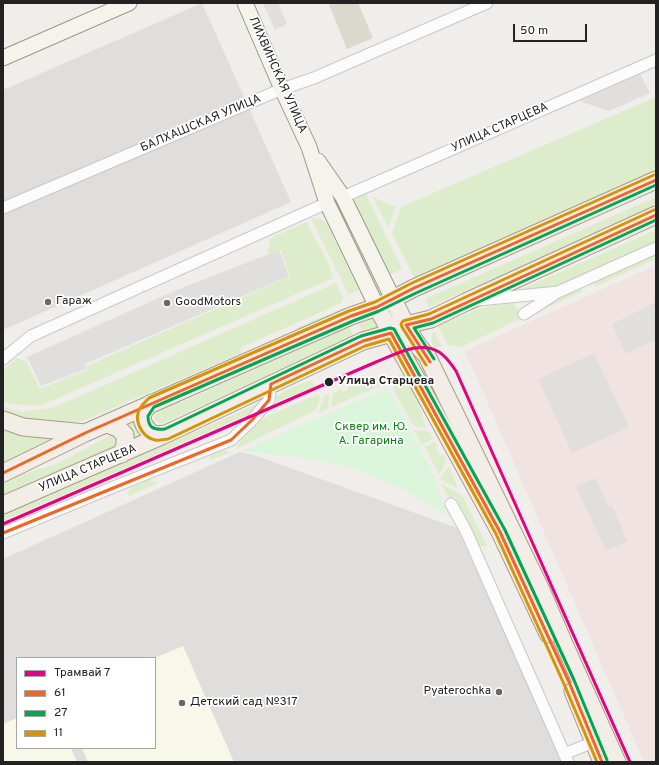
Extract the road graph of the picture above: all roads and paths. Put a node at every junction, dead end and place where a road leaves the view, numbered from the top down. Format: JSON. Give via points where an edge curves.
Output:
{"nodes":[{"id":1,"x":129,"y":3,"type":"edge"},
{"id":2,"x":246,"y":3,"type":"edge"},
{"id":3,"x":487,"y":3,"type":"edge"},
{"id":4,"x":3,"y":58,"type":"edge"},
{"id":5,"x":656,"y":60,"type":"edge"},
{"id":6,"x":282,"y":89,"type":"junction"},
{"id":7,"x":309,"y":146,"type":"junction"},
{"id":8,"x":656,"y":180,"type":"edge"},
{"id":9,"x":343,"y":197,"type":"junction"},
{"id":10,"x":327,"y":203,"type":"junction"},
{"id":11,"x":3,"y":208,"type":"edge"},
{"id":12,"x":656,"y":215,"type":"edge"},
{"id":13,"x":656,"y":248,"type":"edge"},
{"id":14,"x":558,"y":292,"type":"junction"},
{"id":15,"x":392,"y":299,"type":"junction"},
{"id":16,"x":466,"y":302,"type":"junction"},
{"id":17,"x":377,"y":307,"type":"junction"},
{"id":18,"x":524,"y":314,"type":"dead end"},
{"id":19,"x":431,"y":319,"type":"junction"},
{"id":20,"x":399,"y":329,"type":"junction"},
{"id":21,"x":427,"y":356,"type":"junction"},
{"id":22,"x":3,"y":359,"type":"edge"},
{"id":23,"x":271,"y":384,"type":"junction"},
{"id":24,"x":151,"y":403,"type":"junction"},
{"id":25,"x":3,"y":420,"type":"edge"},
{"id":26,"x":106,"y":424,"type":"junction"},
{"id":27,"x":85,"y":433,"type":"junction"},
{"id":28,"x":166,"y":434,"type":"junction"},
{"id":29,"x":122,"y":454,"type":"junction"},
{"id":30,"x":3,"y":473,"type":"edge"},
{"id":31,"x":451,"y":504,"type":"dead end"},
{"id":32,"x":3,"y":505,"type":"edge"},
{"id":33,"x":3,"y":534,"type":"edge"},
{"id":34,"x":538,"y":598,"type":"junction"},
{"id":35,"x":594,"y":742,"type":"junction"},
{"id":36,"x":566,"y":758,"type":"edge"},
{"id":37,"x":602,"y":762,"type":"edge"},
{"id":38,"x":618,"y":762,"type":"edge"}],
"edges":[{"from":1,"to":4,"type":"main road"},
{"from":2,"to":6,"type":"main road","name":"ЛИХВИНСКАЯ УЛИЦА"},
{"from":3,"to":6,"type":"street","name":"БАЛХАШСКАЯ УЛИЦА","via":[[314,78]]},
{"from":5,"to":9,"type":"street","name":"УЛИЦА СТАРЦЕВА"},
{"from":6,"to":7,"type":"main road","name":"ЛИХВИНСКАЯ УЛИЦА"},
{"from":6,"to":11,"type":"street","name":"БАЛХАШСКАЯ УЛИЦА"},
{"from":7,"to":9,"type":"main road"},
{"from":7,"to":10,"type":"main road"},
{"from":8,"to":15,"type":"main road"},
{"from":9,"to":15,"type":"main road"},
{"from":10,"to":17,"type":"main road"},
{"from":10,"to":22,"type":"street","via":[[31,336]]},
{"from":12,"to":16,"type":"main road","name":"УЛИЦА СТАРЦЕВА"},
{"from":13,"to":14,"type":"street"},
{"from":14,"to":16,"type":"street"},
{"from":14,"to":18,"type":"street"},
{"from":15,"to":17,"type":"main road"},
{"from":15,"to":20,"type":"main road"},
{"from":16,"to":19,"type":"main road","name":"УЛИЦА СТАРЦЕВА"},
{"from":17,"to":20,"type":"main road"},
{"from":17,"to":24,"type":"main road"},
{"from":19,"to":20,"type":"main road","name":"УЛИЦА СТАРЦЕВА"},
{"from":19,"to":21,"type":"main road","via":[[425,334]]},
{"from":20,"to":21,"type":"main road"},
{"from":20,"to":23,"type":"main road","name":"УЛИЦА СТАРЦЕВА","via":[[364,341]]},
{"from":20,"to":34,"type":"main road","via":[[500,532]]},
{"from":21,"to":34,"type":"main road"},
{"from":23,"to":28,"type":"main road","name":"УЛИЦА СТАРЦЕВА"},
{"from":23,"to":33,"type":"street","via":[[269,400],[232,440]]},
{"from":24,"to":26,"type":"main road"},
{"from":24,"to":28,"type":"main road","via":[[144,411],[144,425],[156,435]]},
{"from":25,"to":27,"type":"main road","via":[[23,427]]},
{"from":26,"to":27,"type":"main road"},
{"from":26,"to":29,"type":"main road","via":[[118,428],[125,435]]},
{"from":27,"to":30,"type":"main road"},
{"from":28,"to":29,"type":"main road","name":"УЛИЦА СТАРЦЕВА"},
{"from":29,"to":32,"type":"main road","name":"УЛИЦА СТАРЦЕВА"},
{"from":31,"to":36,"type":"street","via":[[466,531]]},
{"from":34,"to":35,"type":"main road"},
{"from":34,"to":38,"type":"main road","via":[[565,646]]},
{"from":35,"to":36,"type":"street"},
{"from":35,"to":37,"type":"main road"}]}
